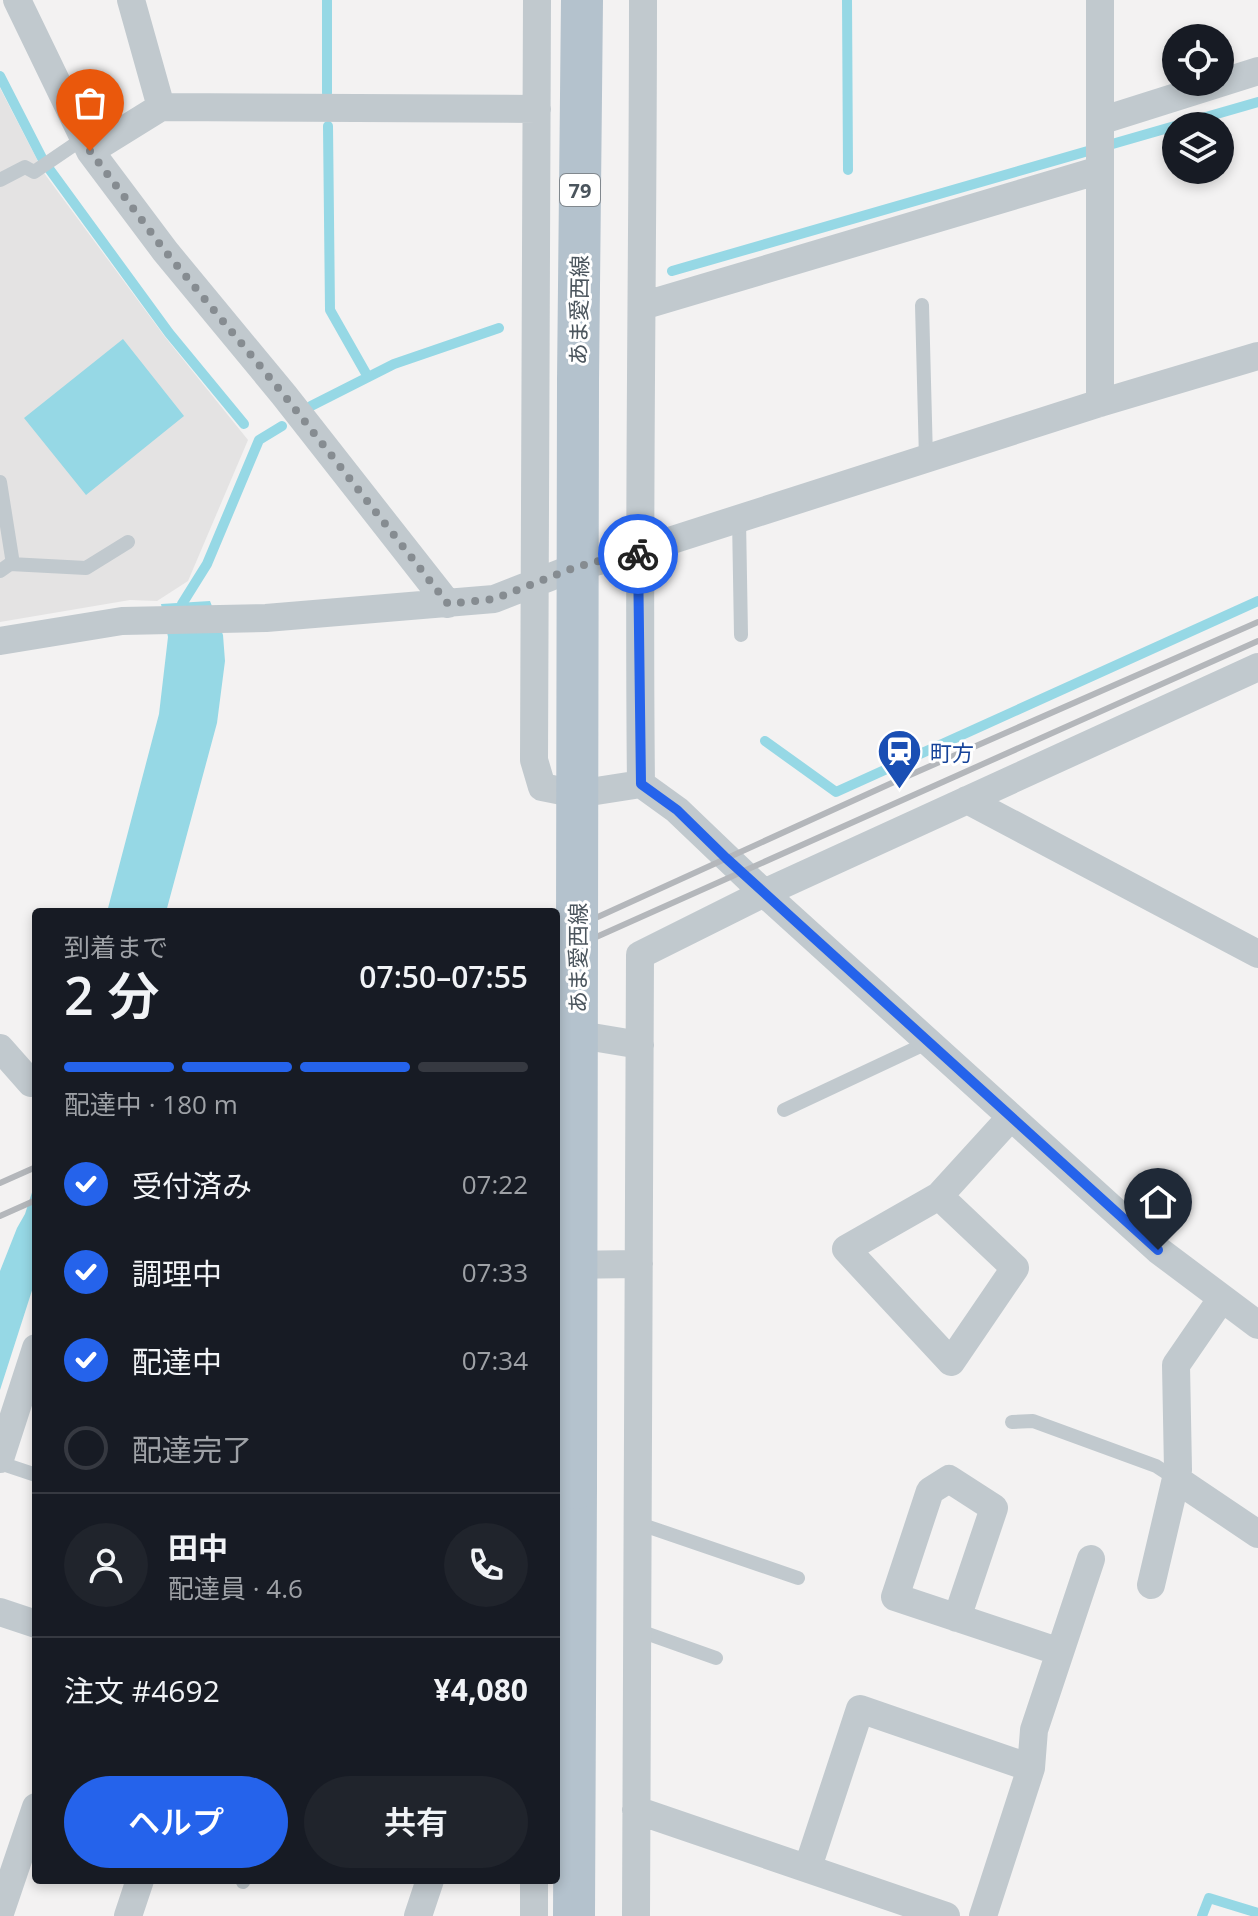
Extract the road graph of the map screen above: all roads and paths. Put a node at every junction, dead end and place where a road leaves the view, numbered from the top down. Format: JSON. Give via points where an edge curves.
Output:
{"nodes":[{"id":1,"x":17,"y":0,"type":"edge"},
{"id":2,"x":131,"y":0,"type":"edge"},
{"id":3,"x":537,"y":0,"type":"edge"},
{"id":4,"x":582,"y":0,"type":"edge"},
{"id":5,"x":643,"y":0,"type":"edge"},
{"id":6,"x":1100,"y":0,"type":"edge"},
{"id":7,"x":1258,"y":71,"type":"edge"},
{"id":8,"x":161,"y":107,"type":"junction"},
{"id":9,"x":537,"y":109,"type":"junction"},
{"id":10,"x":1100,"y":125,"type":"junction"},
{"id":11,"x":87,"y":144,"type":"junction"},
{"id":12,"x":1100,"y":165,"type":"junction"},
{"id":13,"x":0,"y":180,"type":"edge"},
{"id":14,"x":922,"y":305,"type":"dead end"},
{"id":15,"x":642,"y":306,"type":"junction"},
{"id":16,"x":1258,"y":356,"type":"edge"},
{"id":17,"x":1100,"y":403,"type":"junction"},
{"id":18,"x":926,"y":459,"type":"junction"},
{"id":19,"x":0,"y":482,"type":"edge"},
{"id":20,"x":739,"y":519,"type":"junction"},
{"id":21,"x":128,"y":542,"type":"dead end"},
{"id":22,"x":638,"y":551,"type":"junction"},
{"id":23,"x":6,"y":568,"type":"edge"},
{"id":24,"x":533,"y":583,"type":"junction"},
{"id":25,"x":448,"y":604,"type":"junction"},
{"id":26,"x":741,"y":635,"type":"dead end"},
{"id":27,"x":0,"y":641,"type":"edge"},
{"id":28,"x":1258,"y":667,"type":"edge"},
{"id":29,"x":641,"y":784,"type":"junction"},
{"id":30,"x":967,"y":800,"type":"junction"},
{"id":31,"x":764,"y":893,"type":"junction"},
{"id":32,"x":1258,"y":954,"type":"edge"},
{"id":33,"x":929,"y":1042,"type":"junction"},
{"id":34,"x":640,"y":1045,"type":"junction"},
{"id":35,"x":560,"y":1046,"type":"edge"},
{"id":36,"x":0,"y":1048,"type":"edge"},
{"id":37,"x":31,"y":1083,"type":"dead end"},
{"id":38,"x":784,"y":1110,"type":"dead end"},
{"id":39,"x":1011,"y":1117,"type":"junction"},
{"id":40,"x":939,"y":1196,"type":"junction"},
{"id":41,"x":639,"y":1264,"type":"junction"},
{"id":42,"x":560,"y":1265,"type":"edge"},
{"id":43,"x":1222,"y":1298,"type":"junction"},
{"id":44,"x":1258,"y":1325,"type":"edge"},
{"id":45,"x":32,"y":1361,"type":"edge"},
{"id":46,"x":1012,"y":1422,"type":"dead end"},
{"id":47,"x":0,"y":1461,"type":"edge"},
{"id":48,"x":32,"y":1473,"type":"edge"},
{"id":49,"x":1176,"y":1479,"type":"junction"},
{"id":50,"x":637,"y":1523,"type":"junction"},
{"id":51,"x":1258,"y":1534,"type":"edge"},
{"id":52,"x":1091,"y":1559,"type":"dead end"},
{"id":53,"x":798,"y":1578,"type":"dead end"},
{"id":54,"x":1151,"y":1585,"type":"dead end"},
{"id":55,"x":0,"y":1612,"type":"edge"},
{"id":56,"x":957,"y":1618,"type":"junction"},
{"id":57,"x":32,"y":1623,"type":"edge"},
{"id":58,"x":637,"y":1630,"type":"junction"},
{"id":59,"x":1060,"y":1652,"type":"junction"},
{"id":60,"x":716,"y":1658,"type":"dead end"},
{"id":61,"x":1031,"y":1768,"type":"junction"},
{"id":62,"x":636,"y":1810,"type":"junction"},
{"id":63,"x":32,"y":1819,"type":"edge"},
{"id":64,"x":808,"y":1867,"type":"junction"},
{"id":65,"x":139,"y":1884,"type":"edge"},
{"id":66,"x":429,"y":1884,"type":"edge"},
{"id":67,"x":534,"y":1884,"type":"edge"},
{"id":68,"x":0,"y":1913,"type":"edge"},
{"id":69,"x":128,"y":1916,"type":"edge"},
{"id":70,"x":418,"y":1916,"type":"edge"},
{"id":71,"x":534,"y":1916,"type":"edge"},
{"id":72,"x":574,"y":1916,"type":"edge"},
{"id":73,"x":636,"y":1916,"type":"edge"},
{"id":74,"x":946,"y":1916,"type":"edge"},
{"id":75,"x":983,"y":1916,"type":"edge"}],
"edges":[{"from":1,"to":11,"type":"street"},
{"from":2,"to":8,"type":"street"},
{"from":3,"to":9,"type":"street"},
{"from":4,"to":72,"type":"main road","name":"あま愛西線","number":"79","bridge":true},
{"from":5,"to":15,"type":"street"},
{"from":6,"to":10,"type":"street"},
{"from":7,"to":10,"type":"street"},
{"from":8,"to":9,"type":"street"},
{"from":8,"to":11,"type":"street"},
{"from":9,"to":24,"type":"street"},
{"from":10,"to":12,"type":"street"},
{"from":11,"to":13,"type":"lane","via":[[34,172],[25,167]]},
{"from":11,"to":25,"type":"street","via":[[165,251]]},
{"from":12,"to":15,"type":"street"},
{"from":12,"to":17,"type":"street"},
{"from":14,"to":18,"type":"lane"},
{"from":15,"to":22,"type":"street"},
{"from":16,"to":17,"type":"street"},
{"from":17,"to":18,"type":"street"},
{"from":18,"to":20,"type":"street"},
{"from":19,"to":23,"type":"lane"},
{"from":20,"to":22,"type":"street"},
{"from":20,"to":26,"type":"lane"},
{"from":21,"to":23,"type":"lane","via":[[86,568]]},
{"from":22,"to":24,"type":"street"},
{"from":22,"to":29,"type":"street"},
{"from":24,"to":25,"type":"street","via":[[494,599]]},
{"from":24,"to":29,"type":"street","via":[[534,760],[542,787],[577,794]]},
{"from":25,"to":27,"type":"street","via":[[122,621]]},
{"from":28,"to":30,"type":"street"},
{"from":29,"to":31,"type":"street","via":[[677,810]]},
{"from":30,"to":31,"type":"street"},
{"from":30,"to":32,"type":"street"},
{"from":31,"to":33,"type":"street"},
{"from":31,"to":34,"type":"street","via":[[640,955]]},
{"from":33,"to":38,"type":"lane"},
{"from":33,"to":39,"type":"street"},
{"from":34,"to":35,"type":"street","via":[[586,1036]]},
{"from":34,"to":41,"type":"street"},
{"from":36,"to":37,"type":"street"},
{"from":39,"to":40,"type":"street"},
{"from":39,"to":43,"type":"street","via":[[1158,1250]]},
{"from":40,"to":40,"type":"street","via":[[846,1249],[951,1362],[1015,1268]]},
{"from":41,"to":42,"type":"street"},
{"from":41,"to":50,"type":"street"},
{"from":43,"to":44,"type":"street"},
{"from":43,"to":49,"type":"street","via":[[1176,1365]]},
{"from":45,"to":47,"type":"street"},
{"from":46,"to":49,"type":"lane","via":[[1033,1421],[1156,1466]]},
{"from":47,"to":48,"type":"lane"},
{"from":49,"to":51,"type":"street"},
{"from":49,"to":54,"type":"street"},
{"from":50,"to":53,"type":"lane"},
{"from":50,"to":58,"type":"street"},
{"from":52,"to":59,"type":"street"},
{"from":55,"to":57,"type":"street"},
{"from":56,"to":56,"type":"street","via":[[895,1597],[930,1491],[949,1479],[994,1508]]},
{"from":56,"to":59,"type":"street"},
{"from":58,"to":60,"type":"lane"},
{"from":58,"to":62,"type":"street"},
{"from":59,"to":61,"type":"street","via":[[1034,1730]]},
{"from":61,"to":64,"type":"street","via":[[860,1709]]},
{"from":61,"to":75,"type":"street"},
{"from":62,"to":64,"type":"street"},
{"from":62,"to":73,"type":"street"},
{"from":63,"to":68,"type":"street"},
{"from":64,"to":74,"type":"street"},
{"from":65,"to":69,"type":"street"},
{"from":66,"to":70,"type":"street"},
{"from":67,"to":71,"type":"street"}]}
